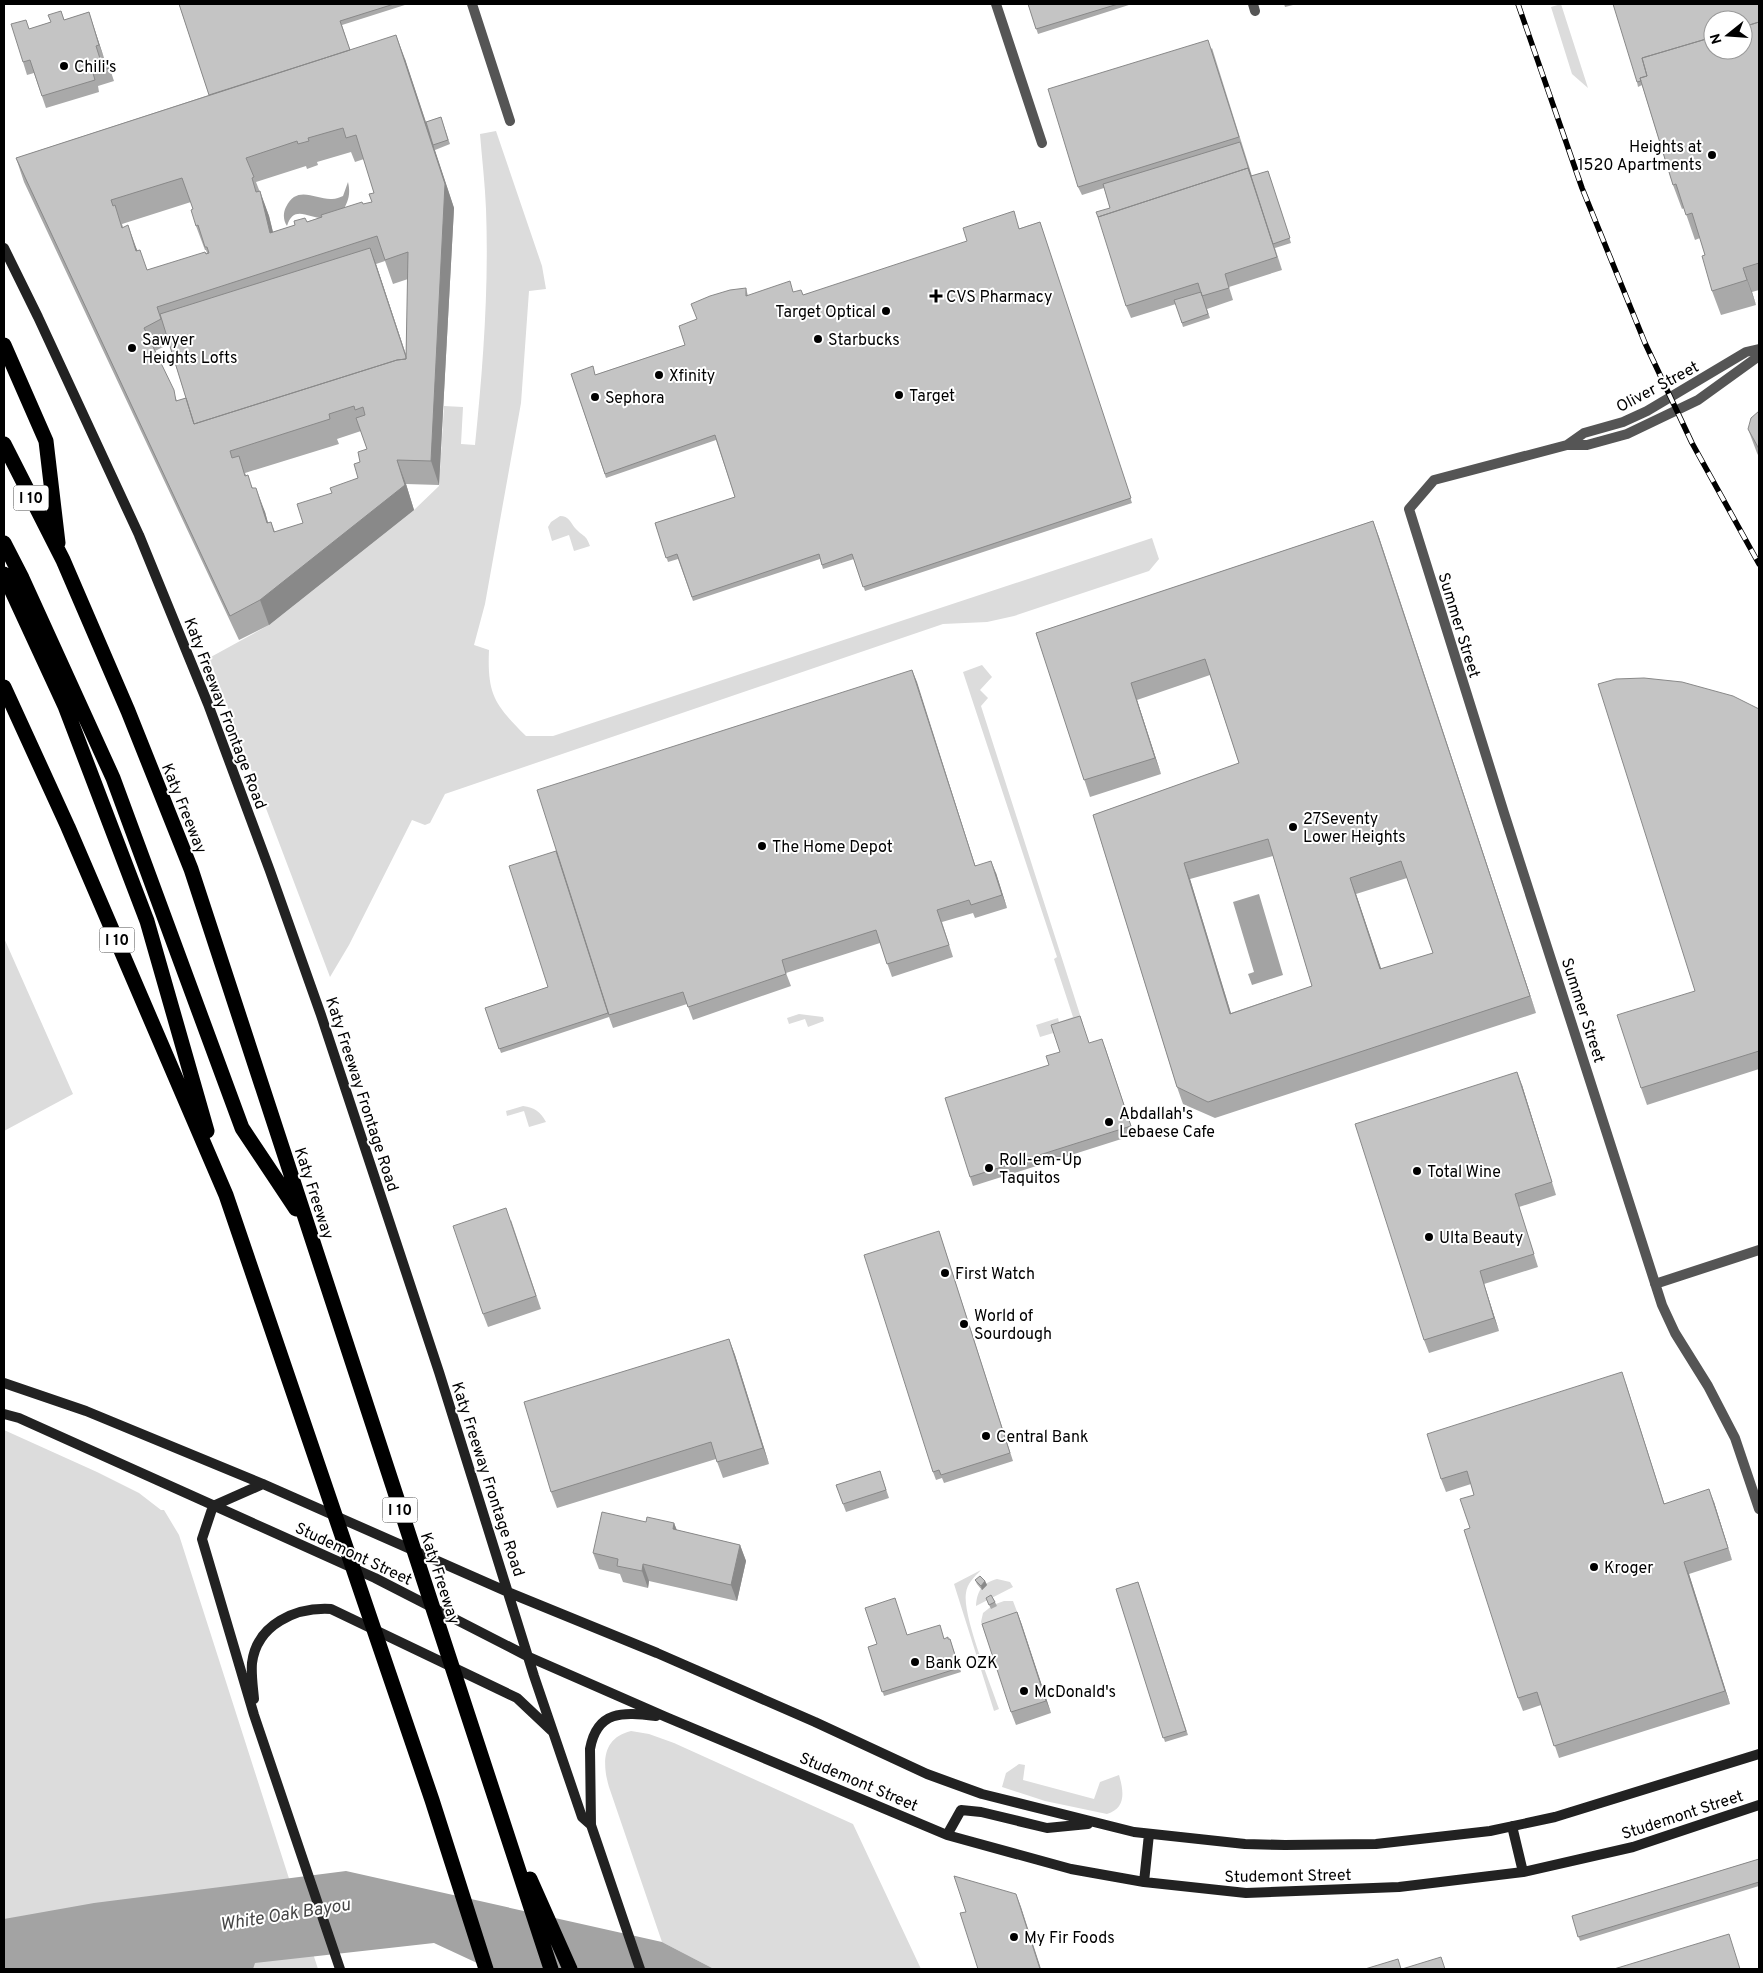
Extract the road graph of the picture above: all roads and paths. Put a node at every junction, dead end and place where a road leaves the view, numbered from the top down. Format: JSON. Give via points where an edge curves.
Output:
{"nodes":[{"id":1,"x":472,"y":4,"type":"edge"},
{"id":2,"x":996,"y":4,"type":"edge"},
{"id":3,"x":510,"y":122,"type":"dead end"},
{"id":4,"x":1042,"y":143,"type":"dead end"},
{"id":5,"x":4,"y":248,"type":"edge"},
{"id":6,"x":4,"y":345,"type":"edge"},
{"id":7,"x":1759,"y":349,"type":"edge"},
{"id":8,"x":1759,"y":356,"type":"edge"},
{"id":9,"x":4,"y":444,"type":"edge"},
{"id":10,"x":1567,"y":445,"type":"junction"},
{"id":11,"x":1409,"y":509,"type":"joint"},
{"id":12,"x":4,"y":543,"type":"edge"},
{"id":13,"x":61,"y":556,"type":"junction"},
{"id":14,"x":11,"y":579,"type":"edge"},
{"id":15,"x":4,"y":687,"type":"edge"},
{"id":16,"x":226,"y":1195,"type":"junction"},
{"id":17,"x":307,"y":1225,"type":"junction"},
{"id":18,"x":1759,"y":1250,"type":"edge"},
{"id":19,"x":1655,"y":1284,"type":"junction"},
{"id":20,"x":4,"y":1383,"type":"edge"},
{"id":21,"x":4,"y":1414,"type":"edge"},
{"id":22,"x":263,"y":1484,"type":"junction"},
{"id":23,"x":213,"y":1506,"type":"junction"},
{"id":24,"x":1759,"y":1509,"type":"edge"},
{"id":25,"x":510,"y":1593,"type":"junction"},
{"id":26,"x":528,"y":1656,"type":"junction"},
{"id":27,"x":254,"y":1715,"type":"junction"},
{"id":28,"x":666,"y":1717,"type":"junction"},
{"id":29,"x":554,"y":1733,"type":"junction"},
{"id":30,"x":1759,"y":1754,"type":"edge"},
{"id":31,"x":494,"y":1795,"type":"junction"},
{"id":32,"x":1759,"y":1805,"type":"edge"},
{"id":33,"x":1097,"y":1824,"type":"junction"},
{"id":34,"x":591,"y":1825,"type":"junction"},
{"id":35,"x":1512,"y":1826,"type":"junction"},
{"id":36,"x":1149,"y":1834,"type":"junction"},
{"id":37,"x":947,"y":1835,"type":"junction"},
{"id":38,"x":1523,"y":1872,"type":"junction"},
{"id":39,"x":1144,"y":1882,"type":"junction"},
{"id":40,"x":340,"y":1969,"type":"edge"},
{"id":41,"x":486,"y":1969,"type":"edge"},
{"id":42,"x":551,"y":1969,"type":"edge"},
{"id":43,"x":570,"y":1969,"type":"edge"},
{"id":44,"x":640,"y":1969,"type":"edge"}],
"edges":[{"from":1,"to":3,"type":"street"},
{"from":2,"to":4,"type":"street"},
{"from":5,"to":25,"type":"main road","name":"Katy Freeway Frontage Road","via":[[138,535],[208,704],[321,1014]]},
{"from":6,"to":13,"type":"highway","via":[[46,441]]},
{"from":7,"to":10,"type":"street","name":"Oliver Street","via":[[1746,352],[1648,411],[1584,433]]},
{"from":8,"to":10,"type":"street","name":"Oliver Street","via":[[1698,400],[1636,430],[1587,445]]},
{"from":9,"to":13,"type":"highway","name":"Katy Freeway","number":"I 10"},
{"from":10,"to":11,"type":"street","name":"Oliver Street","via":[[1434,480]]},
{"from":11,"to":19,"type":"street","name":"Summer Street"},
{"from":12,"to":14,"type":"highway"},
{"from":13,"to":17,"type":"highway","name":"Katy Freeway","number":"I 10","via":[[191,869]]},
{"from":14,"to":16,"type":"highway","via":[[65,706],[147,922]]},
{"from":14,"to":17,"type":"highway","via":[[113,778],[242,1128]]},
{"from":15,"to":16,"type":"highway","number":"I 10","via":[[68,827]]},
{"from":16,"to":41,"type":"highway","number":"I 10"},
{"from":17,"to":31,"type":"highway","name":"Katy Freeway","number":"I 10"},
{"from":18,"to":19,"type":"street"},
{"from":19,"to":24,"type":"street","name":"Summer Street","via":[[1675,1333],[1735,1438]]},
{"from":20,"to":22,"type":"main road","name":"Studemont Street","via":[[86,1411]]},
{"from":21,"to":23,"type":"main road","name":"Studemont Street"},
{"from":22,"to":23,"type":"main road"},
{"from":22,"to":25,"type":"main road","name":"Studemont Street"},
{"from":23,"to":26,"type":"main road","name":"Studemont Street","via":[[375,1578]]},
{"from":23,"to":27,"type":"main road","via":[[202,1539]]},
{"from":25,"to":26,"type":"main road","name":"Katy Freeway Frontage Road"},
{"from":25,"to":33,"type":"main road","name":"Studemont Street","via":[[666,1657],[927,1774],[982,1794]]},
{"from":26,"to":28,"type":"main road","name":"Studemont Street"},
{"from":26,"to":29,"type":"main road","name":"Katy Freeway Frontage Road"},
{"from":27,"to":29,"type":"main road","via":[[252,1663],[261,1639],[276,1623],[290,1615],[305,1610],[331,1609],[517,1698]]},
{"from":27,"to":40,"type":"main road"},
{"from":28,"to":34,"type":"main road","via":[[624,1713],[608,1718],[596,1730],[590,1749]]},
{"from":28,"to":37,"type":"main road","name":"Studemont Street"},
{"from":29,"to":34,"type":"main road","name":"Katy Freeway Frontage Road","via":[[582,1817]]},
{"from":30,"to":35,"type":"main road","name":"Studemont Street","via":[[1555,1817]]},
{"from":31,"to":42,"type":"highway","name":"Katy Freeway","number":"I 10"},
{"from":31,"to":43,"type":"highway"},
{"from":32,"to":38,"type":"main road","name":"Studemont Street","via":[[1633,1847]]},
{"from":33,"to":36,"type":"main road","name":"Studemont Street"},
{"from":33,"to":37,"type":"main road","via":[[1047,1828],[961,1810]]},
{"from":34,"to":44,"type":"main road","name":"Katy Freeway Frontage Road"},
{"from":35,"to":36,"type":"main road","name":"Studemont Street","via":[[1376,1844],[1245,1844]]},
{"from":35,"to":38,"type":"main road"},
{"from":36,"to":39,"type":"main road"},
{"from":37,"to":39,"type":"main road","name":"Studemont Street","via":[[1070,1869]]},
{"from":38,"to":39,"type":"main road","name":"Studemont Street","via":[[1399,1887],[1246,1893]]}]}
